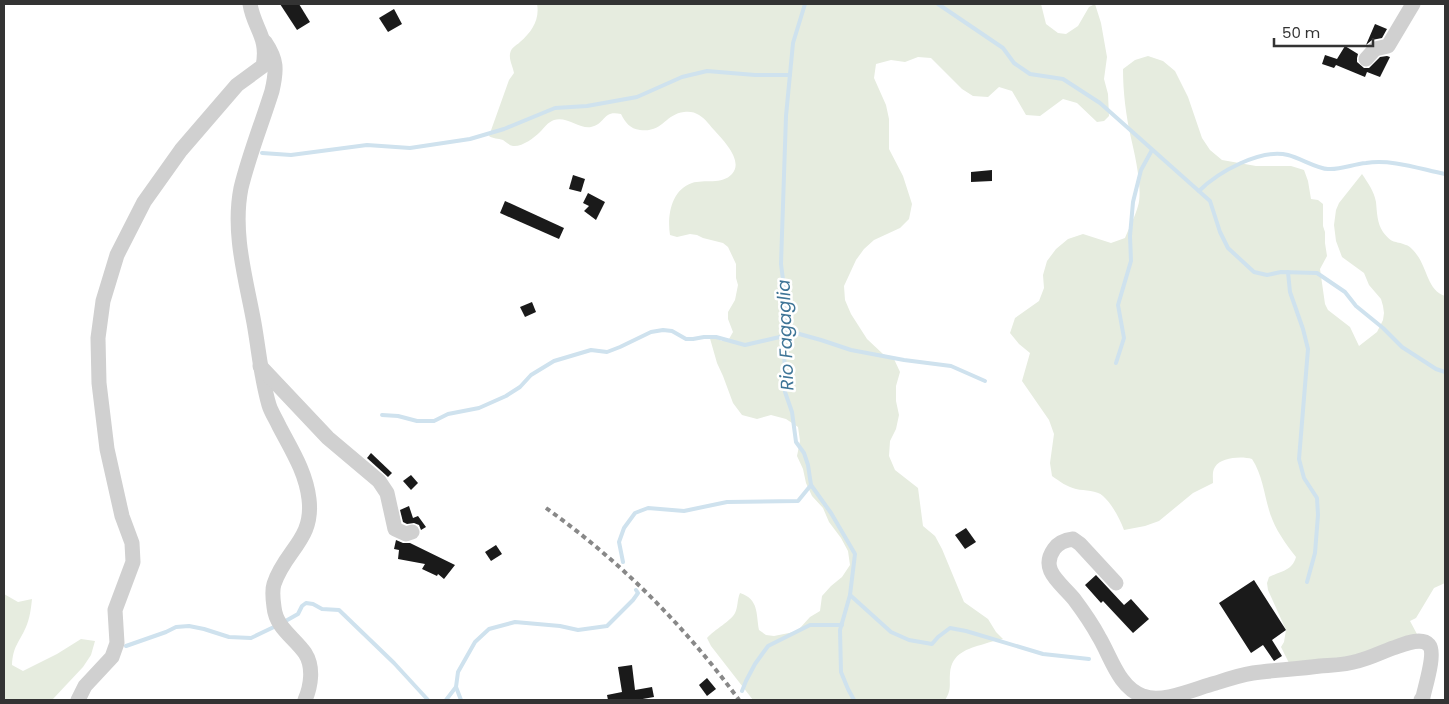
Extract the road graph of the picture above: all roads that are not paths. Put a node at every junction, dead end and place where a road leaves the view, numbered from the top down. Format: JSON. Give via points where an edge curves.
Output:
{"nodes":[{"id":1,"x":250,"y":4,"type":"edge"},
{"id":2,"x":1413,"y":4,"type":"edge"},
{"id":3,"x":262,"y":36,"type":"junction"},
{"id":4,"x":1366,"y":58,"type":"dead end"},
{"id":5,"x":259,"y":365,"type":"junction"},
{"id":6,"x":412,"y":532,"type":"dead end"},
{"id":7,"x":1116,"y":583,"type":"dead end"},
{"id":8,"x":78,"y":700,"type":"edge"},
{"id":9,"x":305,"y":700,"type":"edge"},
{"id":10,"x":1421,"y":700,"type":"edge"}],
"edges":[{"from":1,"to":3,"type":"street"},
{"from":2,"to":4,"type":"street","via":[[1388,46],[1375,49]]},
{"from":3,"to":5,"type":"street","via":[[276,62],[276,75],[241,189],[238,221]]},
{"from":3,"to":8,"type":"street","via":[[263,66],[238,85],[180,150],[144,202],[117,255],[103,301],[98,338],[99,384],[109,457],[122,516],[132,543],[133,562],[115,610],[117,643],[112,656],[85,686]]},
{"from":5,"to":6,"type":"street","via":[[328,438],[380,480],[387,493],[395,529],[406,534]]},
{"from":5,"to":9,"type":"street","via":[[270,407],[304,477],[309,500],[306,531],[280,568],[273,586],[274,609],[280,625],[305,654],[311,670]]},
{"from":7,"to":10,"type":"street","via":[[1073,539],[1057,545],[1050,555],[1050,572],[1085,615],[1119,676],[1132,692],[1142,696],[1151,699],[1164,697],[1251,674],[1356,662],[1417,641],[1429,645],[1432,658]]}]}
